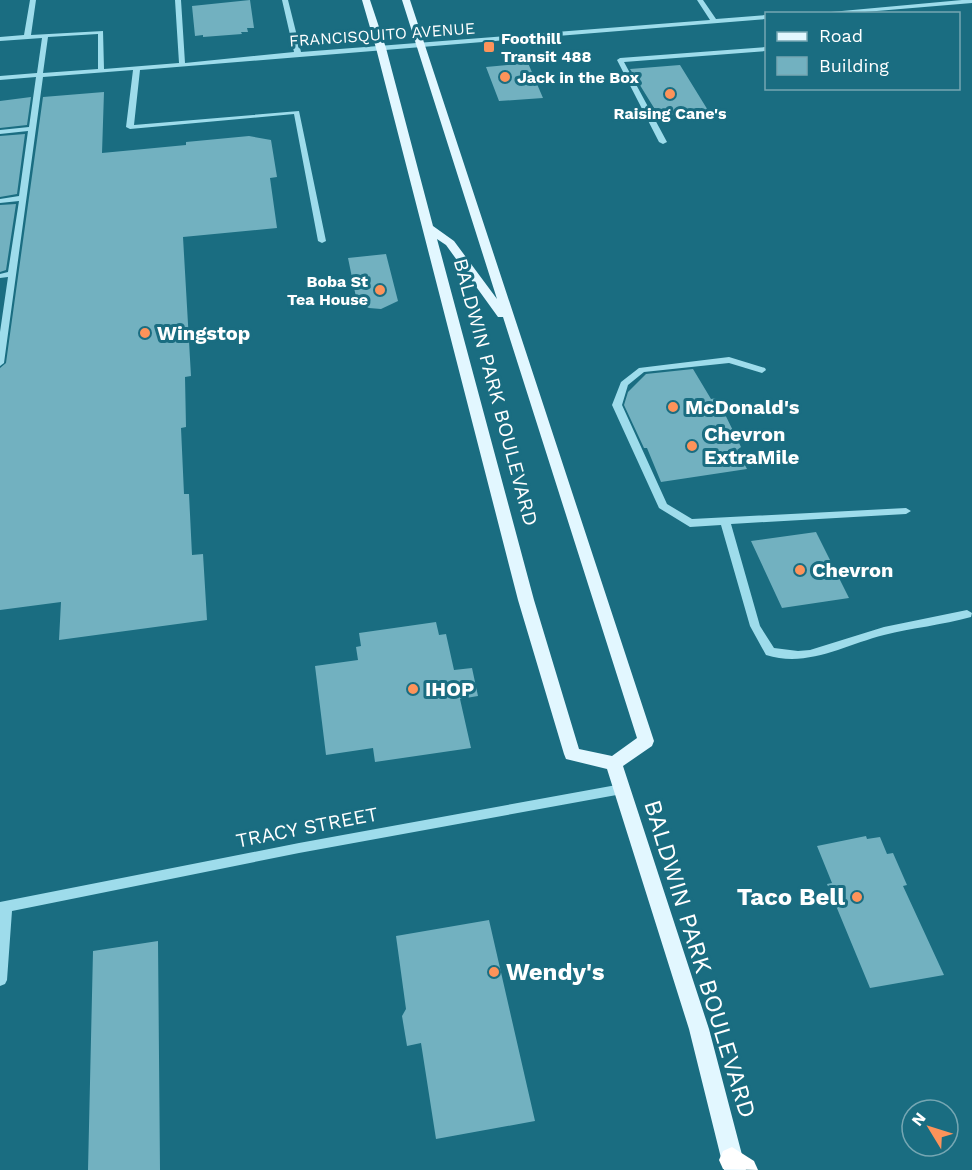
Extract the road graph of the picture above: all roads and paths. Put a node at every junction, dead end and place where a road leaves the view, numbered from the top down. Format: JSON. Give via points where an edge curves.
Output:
{"nodes":[{"id":1,"x":33,"y":0,"type":"edge"},
{"id":2,"x":178,"y":0,"type":"edge"},
{"id":3,"x":285,"y":0,"type":"edge"},
{"id":4,"x":366,"y":0,"type":"edge"},
{"id":5,"x":406,"y":0,"type":"edge"},
{"id":6,"x":700,"y":0,"type":"edge"},
{"id":7,"x":866,"y":0,"type":"edge"},
{"id":8,"x":972,"y":1,"type":"edge"},
{"id":9,"x":873,"y":9,"type":"junction"},
{"id":10,"x":836,"y":12,"type":"edge"},
{"id":11,"x":765,"y":17,"type":"edge"},
{"id":12,"x":714,"y":21,"type":"junction"},
{"id":13,"x":45,"y":36,"type":"junction"},
{"id":14,"x":27,"y":37,"type":"junction"},
{"id":15,"x":0,"y":39,"type":"edge"},
{"id":16,"x":422,"y":45,"type":"junction"},
{"id":17,"x":381,"y":48,"type":"junction"},
{"id":18,"x":765,"y":49,"type":"edge"},
{"id":19,"x":298,"y":54,"type":"junction"},
{"id":20,"x":182,"y":65,"type":"junction"},
{"id":21,"x":137,"y":68,"type":"junction"},
{"id":22,"x":101,"y":70,"type":"junction"},
{"id":23,"x":40,"y":76,"type":"junction"},
{"id":24,"x":0,"y":78,"type":"edge"},
{"id":25,"x":32,"y":129,"type":"junction"},
{"id":26,"x":0,"y":132,"type":"edge"},
{"id":27,"x":663,"y":142,"type":"dead end"},
{"id":28,"x":23,"y":198,"type":"junction"},
{"id":29,"x":0,"y":201,"type":"edge"},
{"id":30,"x":429,"y":228,"type":"junction"},
{"id":31,"x":322,"y":241,"type":"dead end"},
{"id":32,"x":12,"y":274,"type":"junction"},
{"id":33,"x":0,"y":276,"type":"edge"},
{"id":34,"x":511,"y":326,"type":"junction"},
{"id":35,"x":0,"y":363,"type":"edge"},
{"id":36,"x":762,"y":370,"type":"dead end"},
{"id":37,"x":906,"y":511,"type":"dead end"},
{"id":38,"x":725,"y":522,"type":"junction"},
{"id":39,"x":967,"y":614,"type":"dead end"},
{"id":40,"x":614,"y":763,"type":"junction"},
{"id":41,"x":622,"y":789,"type":"junction"},
{"id":42,"x":3,"y":907,"type":"edge"},
{"id":43,"x":0,"y":980,"type":"edge"},
{"id":44,"x":737,"y":1167,"type":"edge"}],
"edges":[{"from":1,"to":14,"type":"street"},
{"from":2,"to":20,"type":"street"},
{"from":3,"to":19,"type":"street"},
{"from":4,"to":17,"type":"main road","name":"BALDWIN PARK BOULEVARD"},
{"from":5,"to":16,"type":"main road","name":"BALDWIN PARK BOULEVARD"},
{"from":6,"to":12,"type":"street"},
{"from":7,"to":9,"type":"street"},
{"from":8,"to":9,"type":"street"},
{"from":9,"to":10,"type":"street"},
{"from":11,"to":12,"type":"street","name":"FRANCISQUITO AVENUE"},
{"from":12,"to":16,"type":"street","name":"FRANCISQUITO AVENUE"},
{"from":13,"to":14,"type":"street"},
{"from":13,"to":22,"type":"street","via":[[101,32]]},
{"from":13,"to":23,"type":"street"},
{"from":14,"to":15,"type":"street"},
{"from":16,"to":17,"type":"street","name":"FRANCISQUITO AVENUE"},
{"from":16,"to":34,"type":"main road","name":"BALDWIN PARK BOULEVARD"},
{"from":17,"to":19,"type":"street","name":"FRANCISQUITO AVENUE"},
{"from":17,"to":30,"type":"main road","name":"BALDWIN PARK BOULEVARD"},
{"from":18,"to":27,"type":"street","via":[[620,60]]},
{"from":19,"to":20,"type":"street","name":"FRANCISQUITO AVENUE"},
{"from":20,"to":21,"type":"street","name":"FRANCISQUITO AVENUE"},
{"from":21,"to":22,"type":"street","name":"FRANCISQUITO AVENUE"},
{"from":21,"to":31,"type":"street","via":[[130,127],[297,111]]},
{"from":22,"to":23,"type":"street","name":"FRANCISQUITO AVENUE"},
{"from":23,"to":24,"type":"street","name":"FRANCISQUITO AVENUE"},
{"from":23,"to":25,"type":"street"},
{"from":25,"to":26,"type":"street"},
{"from":25,"to":28,"type":"street"},
{"from":28,"to":29,"type":"street"},
{"from":28,"to":32,"type":"street"},
{"from":30,"to":34,"type":"main road","via":[[450,243]]},
{"from":30,"to":40,"type":"main road","name":"BALDWIN PARK BOULEVARD","via":[[526,600],[572,754]]},
{"from":32,"to":33,"type":"street"},
{"from":32,"to":35,"type":"street"},
{"from":34,"to":40,"type":"main road","name":"BALDWIN PARK BOULEVARD","via":[[646,741]]},
{"from":36,"to":38,"type":"street","via":[[729,360],[642,370],[624,384],[617,405],[663,506],[690,523]]},
{"from":37,"to":38,"type":"street"},
{"from":38,"to":39,"type":"street","via":[[756,626],[770,652],[790,658],[831,650],[872,634]]},
{"from":40,"to":41,"type":"main road","name":"BALDWIN PARK BOULEVARD"},
{"from":41,"to":42,"type":"street","name":"TRACY STREET"},
{"from":41,"to":44,"type":"main road","name":"BALDWIN PARK BOULEVARD","via":[[699,1029]]},
{"from":42,"to":43,"type":"street"}]}
